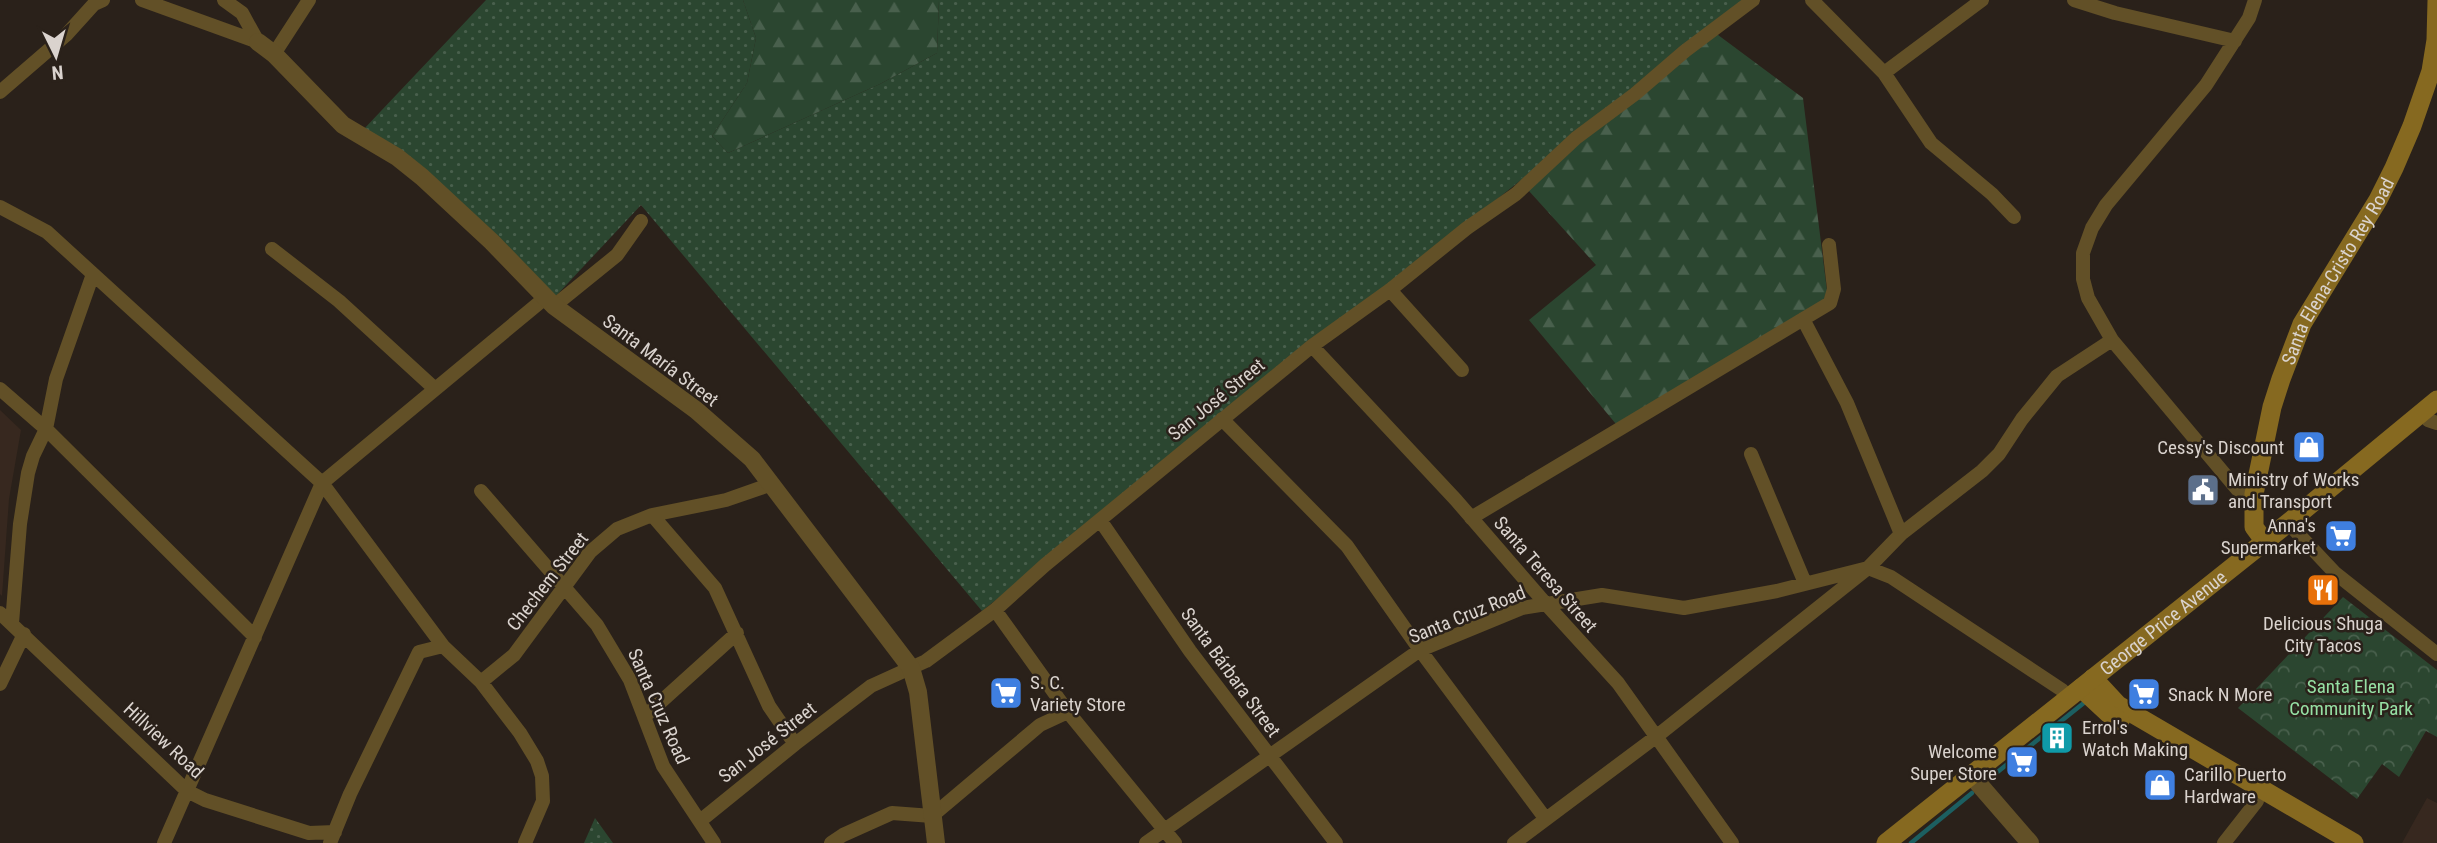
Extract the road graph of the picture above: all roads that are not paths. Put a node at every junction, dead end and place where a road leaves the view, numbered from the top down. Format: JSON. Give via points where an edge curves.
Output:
{"nodes":[{"id":1,"x":103,"y":0,"type":"edge"},
{"id":2,"x":142,"y":0,"type":"edge"},
{"id":3,"x":224,"y":0,"type":"edge"},
{"id":4,"x":309,"y":0,"type":"edge"},
{"id":5,"x":1754,"y":0,"type":"edge"},
{"id":6,"x":1812,"y":0,"type":"edge"},
{"id":7,"x":1982,"y":0,"type":"edge"},
{"id":8,"x":2074,"y":0,"type":"edge"},
{"id":9,"x":2255,"y":0,"type":"edge"},
{"id":10,"x":2437,"y":1,"type":"edge"},
{"id":11,"x":2235,"y":41,"type":"junction"},
{"id":12,"x":258,"y":42,"type":"junction"},
{"id":13,"x":274,"y":54,"type":"junction"},
{"id":14,"x":1884,"y":73,"type":"junction"},
{"id":15,"x":0,"y":92,"type":"edge"},
{"id":16,"x":0,"y":206,"type":"edge"},
{"id":17,"x":2014,"y":217,"type":"dead end"},
{"id":18,"x":641,"y":221,"type":"dead end"},
{"id":19,"x":1829,"y":245,"type":"dead end"},
{"id":20,"x":272,"y":249,"type":"dead end"},
{"id":21,"x":93,"y":274,"type":"junction"},
{"id":22,"x":1390,"y":290,"type":"junction"},
{"id":23,"x":550,"y":302,"type":"junction"},
{"id":24,"x":1803,"y":319,"type":"junction"},
{"id":25,"x":2112,"y":340,"type":"junction"},
{"id":26,"x":1312,"y":346,"type":"junction"},
{"id":27,"x":1462,"y":370,"type":"dead end"},
{"id":28,"x":434,"y":388,"type":"junction"},
{"id":29,"x":0,"y":390,"type":"edge"},
{"id":30,"x":2432,"y":412,"type":"edge"},
{"id":31,"x":1222,"y":419,"type":"junction"},
{"id":32,"x":46,"y":429,"type":"junction"},
{"id":33,"x":1751,"y":454,"type":"dead end"},
{"id":34,"x":322,"y":483,"type":"junction"},
{"id":35,"x":772,"y":484,"type":"junction"},
{"id":36,"x":481,"y":491,"type":"dead end"},
{"id":37,"x":2254,"y":494,"type":"junction"},
{"id":38,"x":652,"y":515,"type":"junction"},
{"id":39,"x":1471,"y":518,"type":"junction"},
{"id":40,"x":1100,"y":520,"type":"junction"},
{"id":41,"x":2288,"y":523,"type":"junction"},
{"id":42,"x":1901,"y":534,"type":"junction"},
{"id":43,"x":2264,"y":542,"type":"junction"},
{"id":44,"x":1868,"y":568,"type":"junction"},
{"id":45,"x":1805,"y":583,"type":"junction"},
{"id":46,"x":564,"y":587,"type":"junction"},
{"id":47,"x":1546,"y":604,"type":"junction"},
{"id":48,"x":995,"y":610,"type":"junction"},
{"id":49,"x":0,"y":613,"type":"edge"},
{"id":50,"x":12,"y":623,"type":"junction"},
{"id":51,"x":737,"y":633,"type":"junction"},
{"id":52,"x":24,"y":634,"type":"junction"},
{"id":53,"x":255,"y":637,"type":"junction"},
{"id":54,"x":443,"y":646,"type":"junction"},
{"id":55,"x":1420,"y":650,"type":"junction"},
{"id":56,"x":2437,"y":654,"type":"edge"},
{"id":57,"x":911,"y":668,"type":"junction"},
{"id":58,"x":481,"y":682,"type":"junction"},
{"id":59,"x":0,"y":684,"type":"edge"},
{"id":60,"x":2081,"y":688,"type":"junction"},
{"id":61,"x":1068,"y":712,"type":"junction"},
{"id":62,"x":644,"y":717,"type":"junction"},
{"id":63,"x":1657,"y":736,"type":"junction"},
{"id":64,"x":794,"y":744,"type":"junction"},
{"id":65,"x":1268,"y":755,"type":"junction"},
{"id":66,"x":1972,"y":775,"type":"junction"},
{"id":67,"x":187,"y":791,"type":"junction"},
{"id":68,"x":2257,"y":801,"type":"junction"},
{"id":69,"x":932,"y":816,"type":"junction"},
{"id":70,"x":1545,"y":818,"type":"junction"},
{"id":71,"x":700,"y":821,"type":"junction"},
{"id":72,"x":1164,"y":828,"type":"junction"},
{"id":73,"x":332,"y":838,"type":"edge"},
{"id":74,"x":164,"y":843,"type":"edge"},
{"id":75,"x":526,"y":843,"type":"edge"},
{"id":76,"x":714,"y":843,"type":"edge"},
{"id":77,"x":831,"y":843,"type":"edge"},
{"id":78,"x":936,"y":843,"type":"edge"},
{"id":79,"x":1146,"y":843,"type":"edge"},
{"id":80,"x":1175,"y":843,"type":"edge"},
{"id":81,"x":1336,"y":843,"type":"edge"},
{"id":82,"x":1514,"y":843,"type":"edge"},
{"id":83,"x":1732,"y":843,"type":"edge"},
{"id":84,"x":1886,"y":843,"type":"edge"},
{"id":85,"x":2030,"y":843,"type":"edge"},
{"id":86,"x":2224,"y":843,"type":"edge"},
{"id":87,"x":2331,"y":843,"type":"edge"},
{"id":88,"x":2354,"y":843,"type":"edge"}],
"edges":[{"from":1,"to":15,"type":"street"},
{"from":2,"to":12,"type":"street"},
{"from":3,"to":12,"type":"street","name":"Santa María Street","via":[[242,13]]},
{"from":4,"to":13,"type":"street"},
{"from":5,"to":22,"type":"street","name":"San José Street"},
{"from":6,"to":14,"type":"street"},
{"from":7,"to":14,"type":"street"},
{"from":8,"to":11,"type":"street"},
{"from":9,"to":11,"type":"street"},
{"from":10,"to":37,"type":"main road","name":"Santa Elena-Cristo Rey Road","via":[[2434,54],[2420,104],[2378,200],[2294,342],[2273,407]]},
{"from":11,"to":25,"type":"street","via":[[2206,85],[2092,228],[2083,253],[2083,279],[2088,298]]},
{"from":12,"to":13,"type":"street","name":"Santa María Street"},
{"from":13,"to":23,"type":"street","name":"Santa María Street","via":[[343,125],[397,157],[448,200]]},
{"from":14,"to":17,"type":"street","via":[[1931,143]]},
{"from":16,"to":21,"type":"street","via":[[47,232]]},
{"from":18,"to":23,"type":"street","via":[[617,255]]},
{"from":19,"to":24,"type":"street","via":[[1834,289],[1830,303]]},
{"from":20,"to":28,"type":"street","via":[[339,301]]},
{"from":21,"to":32,"type":"street","via":[[56,379]]},
{"from":21,"to":34,"type":"street"},
{"from":22,"to":26,"type":"street","name":"San José Street"},
{"from":22,"to":27,"type":"street"},
{"from":23,"to":28,"type":"street"},
{"from":23,"to":35,"type":"street","name":"Santa María Street","via":[[696,411],[752,459]]},
{"from":24,"to":39,"type":"street"},
{"from":24,"to":42,"type":"street","via":[[1847,403]]},
{"from":25,"to":37,"type":"street","via":[[2237,489]]},
{"from":25,"to":42,"type":"street","via":[[2057,376],[1999,454]]},
{"from":26,"to":31,"type":"street","name":"San José Street"},
{"from":26,"to":39,"type":"street","name":"Santa Teresa Street"},
{"from":28,"to":34,"type":"street"},
{"from":29,"to":32,"type":"street"},
{"from":30,"to":41,"type":"main road","name":"George Price Avenue"},
{"from":31,"to":40,"type":"street","name":"San José Street"},
{"from":31,"to":55,"type":"street","via":[[1347,546]]},
{"from":32,"to":50,"type":"street","via":[[24,490]]},
{"from":32,"to":53,"type":"street"},
{"from":33,"to":45,"type":"street"},
{"from":34,"to":53,"type":"street"},
{"from":34,"to":54,"type":"street"},
{"from":35,"to":38,"type":"street","name":"Chechem Street","via":[[726,500]]},
{"from":35,"to":57,"type":"street","name":"Santa María Street"},
{"from":36,"to":46,"type":"street","name":"Santa Cruz Road"},
{"from":37,"to":43,"type":"main road","name":"Santa Elena-Cristo Rey Road","via":[[2254,527]]},
{"from":38,"to":46,"type":"street","name":"Chechem Street","via":[[602,540]]},
{"from":38,"to":51,"type":"street","via":[[715,588]]},
{"from":39,"to":47,"type":"street","name":"Santa Teresa Street"},
{"from":40,"to":48,"type":"street","name":"San José Street"},
{"from":40,"to":65,"type":"street","name":"Santa Bárbara Street"},
{"from":41,"to":43,"type":"main road","name":"George Price Avenue"},
{"from":41,"to":56,"type":"street","via":[[2335,573]]},
{"from":42,"to":44,"type":"street"},
{"from":43,"to":60,"type":"main road","name":"George Price Avenue"},
{"from":44,"to":45,"type":"street","name":"Santa Cruz Road"},
{"from":44,"to":60,"type":"street","via":[[1891,577],[2062,690]]},
{"from":44,"to":63,"type":"street"},
{"from":45,"to":47,"type":"street","name":"Santa Cruz Road","via":[[1684,608],[1602,595]]},
{"from":46,"to":58,"type":"street","name":"Chechem Street","via":[[514,654]]},
{"from":46,"to":62,"type":"street","name":"Santa Cruz Road","via":[[607,641],[630,680]]},
{"from":47,"to":55,"type":"street","name":"Santa Cruz Road","via":[[1522,608]]},
{"from":47,"to":63,"type":"street","name":"Santa Teresa Street","via":[[1618,683]]},
{"from":48,"to":57,"type":"street","name":"San José Street"},
{"from":48,"to":61,"type":"street"},
{"from":49,"to":50,"type":"street","name":"Hillview Road"},
{"from":50,"to":52,"type":"street","name":"Hillview Road"},
{"from":51,"to":62,"type":"street"},
{"from":51,"to":64,"type":"street","via":[[769,706]]},
{"from":52,"to":59,"type":"street"},
{"from":52,"to":67,"type":"street","name":"Hillview Road"},
{"from":53,"to":67,"type":"street"},
{"from":54,"to":58,"type":"street"},
{"from":54,"to":73,"type":"street","via":[[419,652]]},
{"from":55,"to":65,"type":"street","name":"Santa Cruz Road"},
{"from":55,"to":70,"type":"street"},
{"from":57,"to":64,"type":"street","name":"San José Street","via":[[871,686]]},
{"from":57,"to":69,"type":"street","name":"Santa María Street","via":[[918,692]]},
{"from":58,"to":75,"type":"street","via":[[520,733],[542,776],[542,801]]},
{"from":60,"to":66,"type":"main road","name":"George Price Avenue"},
{"from":60,"to":68,"type":"main road","via":[[2109,714]]},
{"from":60,"to":88,"type":"main road"},
{"from":61,"to":69,"type":"street","via":[[1040,725]]},
{"from":61,"to":72,"type":"street"},
{"from":62,"to":71,"type":"street","name":"Santa Cruz Road","via":[[663,766]]},
{"from":63,"to":70,"type":"street"},
{"from":63,"to":83,"type":"street","name":"Santa Teresa Street"},
{"from":64,"to":71,"type":"street","name":"San José Street"},
{"from":65,"to":72,"type":"street","name":"Santa Cruz Road"},
{"from":65,"to":81,"type":"street","name":"Santa Bárbara Street"},
{"from":66,"to":84,"type":"main road","name":"George Price Avenue"},
{"from":66,"to":85,"type":"street"},
{"from":67,"to":73,"type":"street","name":"Hillview Road"},
{"from":67,"to":74,"type":"street"},
{"from":68,"to":86,"type":"street"},
{"from":68,"to":87,"type":"main road"},
{"from":69,"to":77,"type":"street","via":[[892,813]]},
{"from":69,"to":78,"type":"street","name":"Santa María Street"},
{"from":70,"to":82,"type":"street"},
{"from":71,"to":76,"type":"street","name":"Santa Cruz Road"},
{"from":72,"to":79,"type":"street","name":"Santa Cruz Road"},
{"from":72,"to":80,"type":"street"}]}
